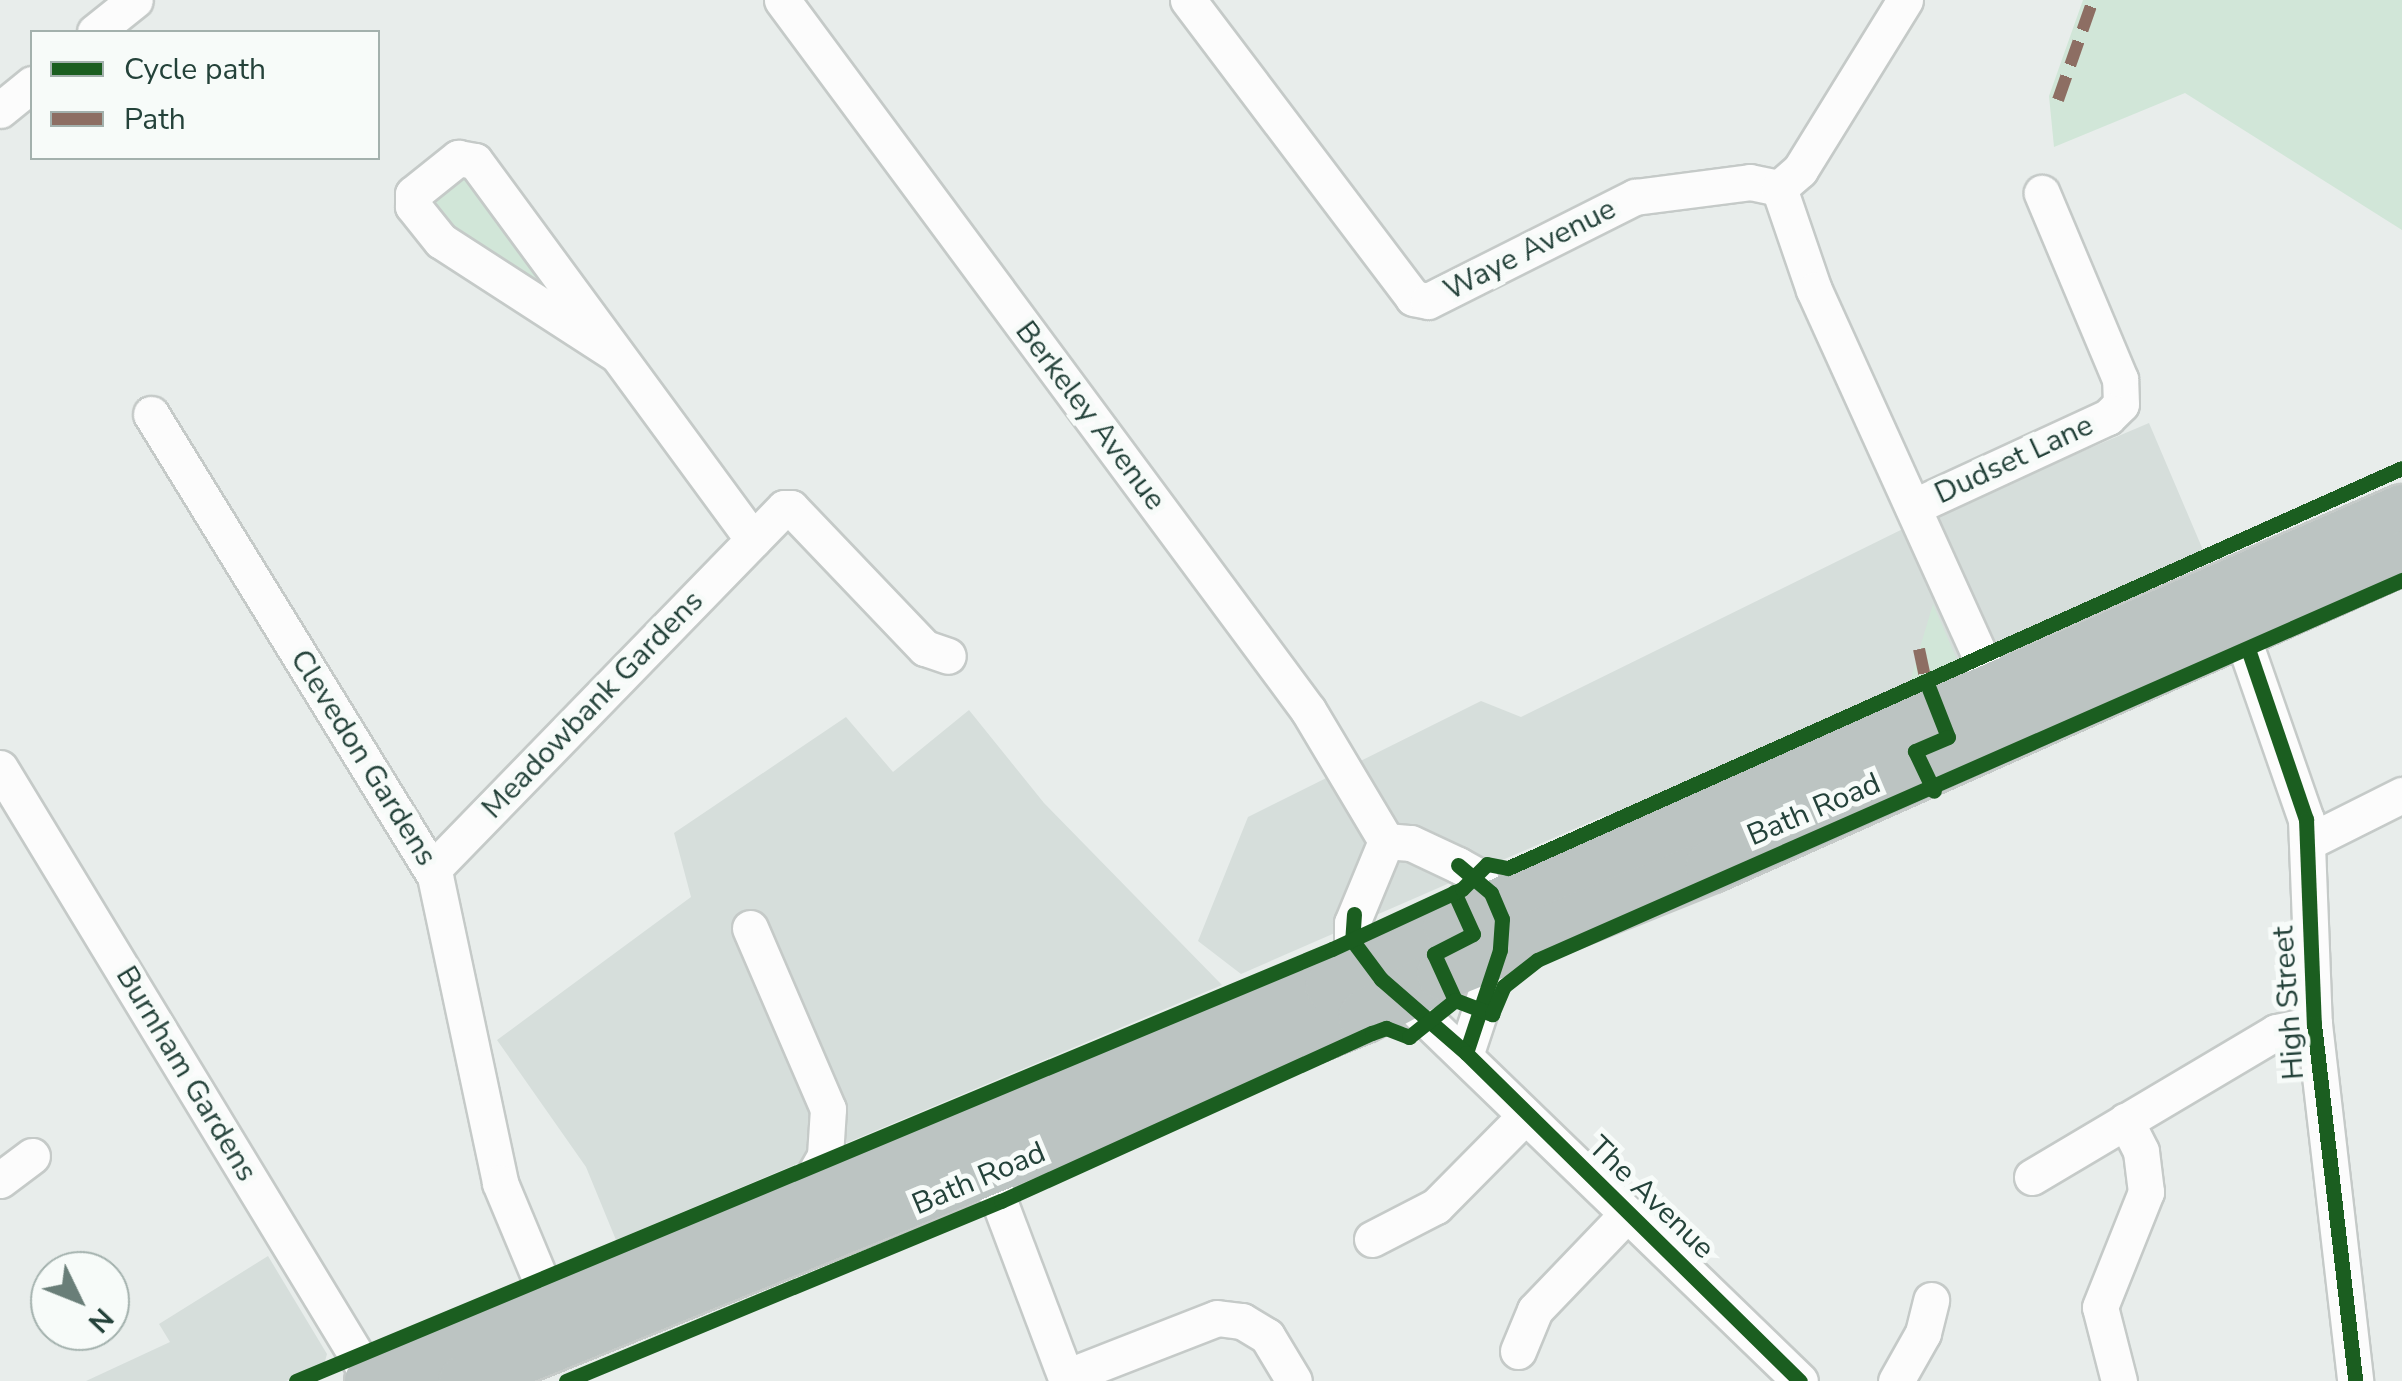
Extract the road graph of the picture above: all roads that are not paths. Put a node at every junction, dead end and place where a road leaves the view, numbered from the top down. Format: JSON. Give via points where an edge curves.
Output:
{"nodes":[{"id":1,"x":135,"y":0,"type":"edge"},
{"id":2,"x":782,"y":0,"type":"edge"},
{"id":3,"x":1188,"y":0,"type":"edge"},
{"id":4,"x":1905,"y":0,"type":"edge"},
{"id":5,"x":98,"y":30,"type":"edge"},
{"id":6,"x":30,"y":86,"type":"edge"},
{"id":7,"x":0,"y":110,"type":"edge"},
{"id":8,"x":1779,"y":188,"type":"junction"},
{"id":9,"x":2042,"y":192,"type":"dead end"},
{"id":10,"x":616,"y":354,"type":"junction"},
{"id":11,"x":150,"y":414,"type":"dead end"},
{"id":12,"x":1913,"y":506,"type":"junction"},
{"id":13,"x":2402,"y":511,"type":"edge"},
{"id":14,"x":754,"y":540,"type":"junction"},
{"id":15,"x":2402,"y":558,"type":"edge"},
{"id":16,"x":2240,"y":630,"type":"junction"},
{"id":17,"x":948,"y":656,"type":"dead end"},
{"id":18,"x":1996,"y":692,"type":"junction"},
{"id":19,"x":1989,"y":744,"type":"junction"},
{"id":20,"x":0,"y":768,"type":"edge"},
{"id":21,"x":2402,"y":794,"type":"edge"},
{"id":22,"x":1386,"y":841,"type":"junction"},
{"id":23,"x":2308,"y":842,"type":"junction"},
{"id":24,"x":432,"y":870,"type":"junction"},
{"id":25,"x":750,"y":928,"type":"dead end"},
{"id":26,"x":1499,"y":928,"type":"junction"},
{"id":27,"x":1385,"y":980,"type":"junction"},
{"id":28,"x":2314,"y":1024,"type":"junction"},
{"id":29,"x":1466,"y":1053,"type":"junction"},
{"id":30,"x":1525,"y":1116,"type":"junction"},
{"id":31,"x":2126,"y":1121,"type":"junction"},
{"id":32,"x":828,"y":1131,"type":"junction"},
{"id":33,"x":987,"y":1170,"type":"junction"},
{"id":34,"x":2032,"y":1178,"type":"dead end"},
{"id":35,"x":851,"y":1182,"type":"junction"},
{"id":36,"x":798,"y":1204,"type":"junction"},
{"id":37,"x":1628,"y":1214,"type":"junction"},
{"id":38,"x":1372,"y":1239,"type":"dead end"},
{"id":39,"x":1931,"y":1300,"type":"dead end"},
{"id":40,"x":548,"y":1345,"type":"edge"},
{"id":41,"x":1518,"y":1351,"type":"dead end"},
{"id":42,"x":1067,"y":1379,"type":"edge"},
{"id":43,"x":372,"y":1381,"type":"edge"},
{"id":44,"x":465,"y":1381,"type":"edge"},
{"id":45,"x":1294,"y":1381,"type":"edge"},
{"id":46,"x":1800,"y":1381,"type":"edge"},
{"id":47,"x":1896,"y":1381,"type":"edge"},
{"id":48,"x":2119,"y":1381,"type":"edge"},
{"id":49,"x":2355,"y":1381,"type":"edge"}],
"edges":[{"from":1,"to":5,"type":"street"},
{"from":2,"to":22,"type":"street","name":"Berkeley Avenue","via":[[1308,710]]},
{"from":3,"to":8,"type":"street","name":"Waye Avenue","via":[[1413,298],[1428,301],[1635,198],[1750,182]]},
{"from":4,"to":8,"type":"street","via":[[1800,170]]},
{"from":6,"to":7,"type":"street"},
{"from":8,"to":12,"type":"street","via":[[1814,290]]},
{"from":9,"to":12,"type":"street","name":"Dudset Lane","via":[[2120,379],[2121,404],[2108,417]]},
{"from":10,"to":10,"type":"street","via":[[476,161],[458,158],[413,194],[413,206],[441,241]]},
{"from":10,"to":14,"type":"street"},
{"from":11,"to":24,"type":"street","name":"Clevedon Gardens"},
{"from":12,"to":18,"type":"street"},
{"from":13,"to":18,"type":"highway","name":"Bath Road"},
{"from":14,"to":17,"type":"street","name":"Meadowbank Gardens","via":[[791,508],[925,648]]},
{"from":14,"to":24,"type":"street","name":"Meadowbank Gardens"},
{"from":15,"to":16,"type":"highway","name":"Bath Road"},
{"from":16,"to":19,"type":"highway","name":"Bath Road"},
{"from":16,"to":23,"type":"street","name":"High Street","via":[[2300,797]]},
{"from":18,"to":19,"type":"highway","via":[[1999,723]]},
{"from":18,"to":26,"type":"highway","name":"Bath Road"},
{"from":19,"to":26,"type":"highway","name":"Bath Road"},
{"from":20,"to":43,"type":"street","name":"Burnham Gardens"},
{"from":21,"to":23,"type":"street"},
{"from":22,"to":26,"type":"street","via":[[1411,843],[1476,875]]},
{"from":22,"to":27,"type":"street","via":[[1354,914],[1352,940]]},
{"from":23,"to":28,"type":"street","name":"High Street"},
{"from":24,"to":40,"type":"street","name":"Clevedon Gardens","via":[[500,1184]]},
{"from":25,"to":32,"type":"street","via":[[823,1091]]},
{"from":26,"to":27,"type":"highway","name":"Bath Road"},
{"from":26,"to":29,"type":"street"},
{"from":27,"to":29,"type":"street","name":"The Avenue"},
{"from":27,"to":33,"type":"highway","name":"Bath Road"},
{"from":27,"to":35,"type":"highway","name":"Bath Road"},
{"from":28,"to":31,"type":"street","via":[[2276,1032]]},
{"from":28,"to":49,"type":"street","name":"High Street"},
{"from":29,"to":30,"type":"street","name":"The Avenue"},
{"from":30,"to":37,"type":"street","name":"The Avenue"},
{"from":30,"to":38,"type":"street","via":[[1436,1206]]},
{"from":31,"to":34,"type":"street"},
{"from":31,"to":48,"type":"street","via":[[2146,1170],[2146,1192],[2100,1307]]},
{"from":32,"to":35,"type":"street"},
{"from":32,"to":36,"type":"street","via":[[820,1172]]},
{"from":33,"to":40,"type":"highway","name":"Bath Road"},
{"from":33,"to":42,"type":"street"},
{"from":35,"to":36,"type":"highway","name":"Bath Road"},
{"from":36,"to":40,"type":"highway","name":"Bath Road"},
{"from":37,"to":41,"type":"street","via":[[1535,1310]]},
{"from":37,"to":46,"type":"street","name":"The Avenue"},
{"from":39,"to":47,"type":"street","via":[[1923,1333]]},
{"from":40,"to":43,"type":"highway","name":"Bath Road"},
{"from":40,"to":44,"type":"highway","name":"Bath Road"},
{"from":42,"to":45,"type":"street","via":[[1217,1318],[1242,1321],[1267,1336]]}]}
